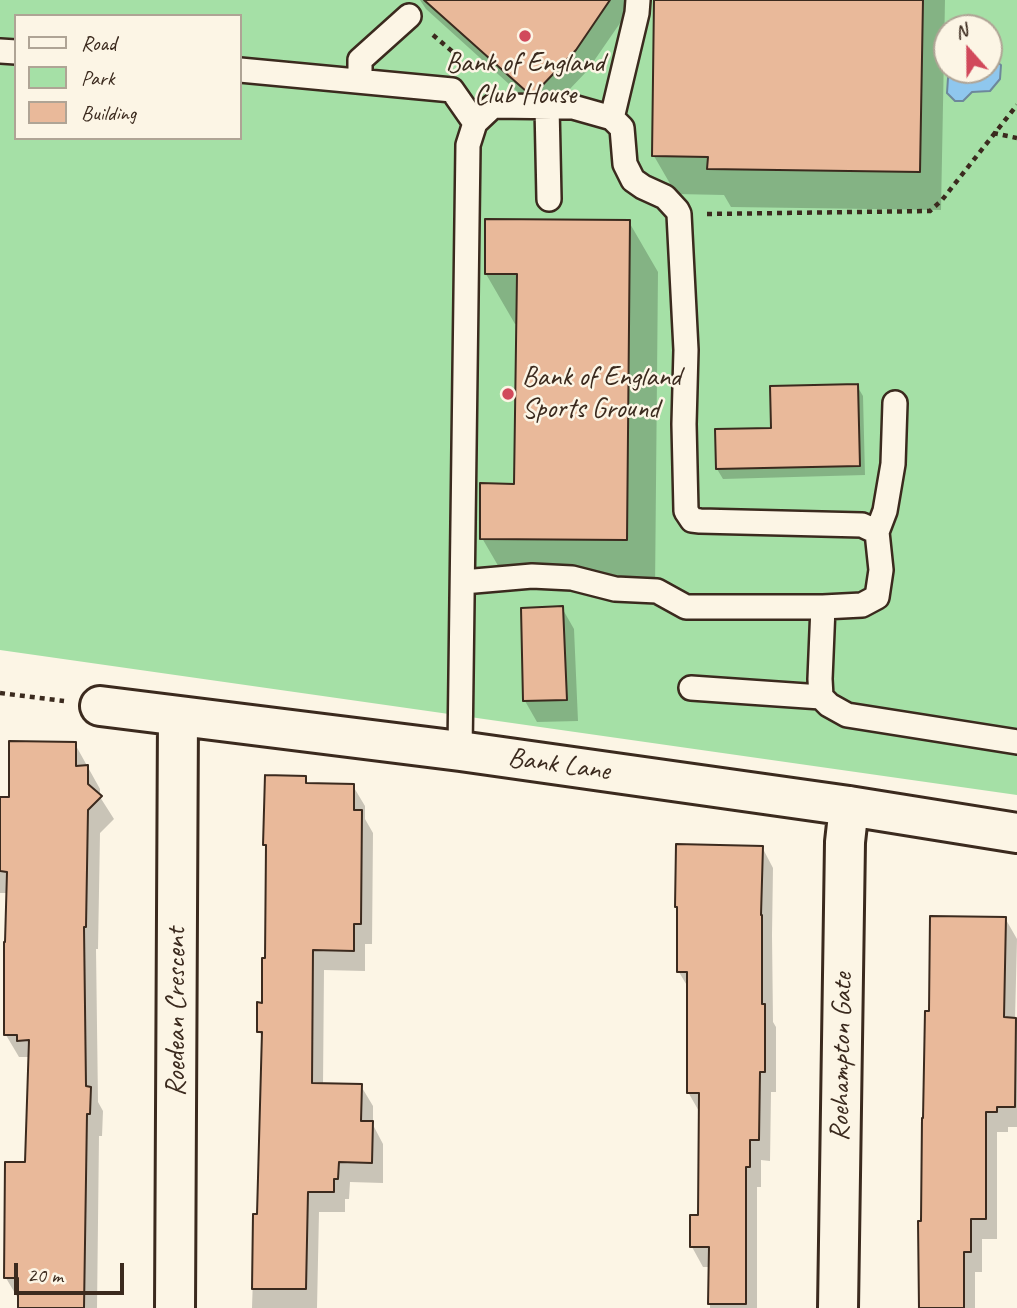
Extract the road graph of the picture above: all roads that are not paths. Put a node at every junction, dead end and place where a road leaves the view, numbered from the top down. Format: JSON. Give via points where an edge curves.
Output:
{"nodes":[{"id":1,"x":638,"y":0,"type":"edge"},
{"id":2,"x":409,"y":16,"type":"road end"},
{"id":3,"x":242,"y":70,"type":"edge"},
{"id":4,"x":360,"y":80,"type":"junction"},
{"id":5,"x":547,"y":106,"type":"junction"},
{"id":6,"x":612,"y":118,"type":"junction"},
{"id":7,"x":475,"y":122,"type":"junction"},
{"id":8,"x":549,"y":199,"type":"dead end"},
{"id":9,"x":895,"y":404,"type":"dead end"},
{"id":10,"x":877,"y":532,"type":"junction"},
{"id":11,"x":463,"y":582,"type":"junction"},
{"id":12,"x":823,"y":607,"type":"junction"},
{"id":13,"x":691,"y":688,"type":"dead end"},
{"id":14,"x":821,"y":697,"type":"junction"},
{"id":15,"x":100,"y":706,"type":"road end"},
{"id":16,"x":178,"y":716,"type":"junction"},
{"id":17,"x":1017,"y":742,"type":"edge"},
{"id":18,"x":460,"y":751,"type":"junction"},
{"id":19,"x":849,"y":806,"type":"junction"},
{"id":20,"x":1017,"y":833,"type":"edge"},
{"id":21,"x":175,"y":1308,"type":"edge"},
{"id":22,"x":838,"y":1308,"type":"edge"}],
"edges":[{"from":1,"to":6,"type":"lane"},
{"from":2,"to":4,"type":"lane","via":[[360,60]]},
{"from":3,"to":4,"type":"lane"},
{"from":4,"to":7,"type":"lane","via":[[452,90]]},
{"from":5,"to":6,"type":"lane","via":[[573,107]]},
{"from":5,"to":7,"type":"lane","via":[[493,106]]},
{"from":5,"to":8,"type":"lane"},
{"from":6,"to":10,"type":"lane","via":[[622,128],[625,164],[634,180],[665,197],[678,214],[686,349],[686,511],[692,520],[700,521],[862,525]]},
{"from":7,"to":11,"type":"lane","via":[[468,145]]},
{"from":9,"to":10,"type":"lane","via":[[893,464]]},
{"from":10,"to":12,"type":"lane","via":[[881,570],[877,597],[862,605]]},
{"from":11,"to":12,"type":"lane","via":[[572,578],[615,589],[657,592],[686,607]]},
{"from":11,"to":18,"type":"lane"},
{"from":12,"to":14,"type":"lane"},
{"from":13,"to":14,"type":"lane"},
{"from":14,"to":17,"type":"lane","via":[[847,715]]},
{"from":15,"to":16,"type":"street","name":"Bank Lane"},
{"from":16,"to":18,"type":"street","name":"Bank Lane"},
{"from":16,"to":21,"type":"street","name":"Roedean Crescent"},
{"from":18,"to":19,"type":"street","name":"Bank Lane"},
{"from":19,"to":20,"type":"street","name":"Bank Lane"},
{"from":19,"to":22,"type":"street","name":"Roehampton Gate"}]}
